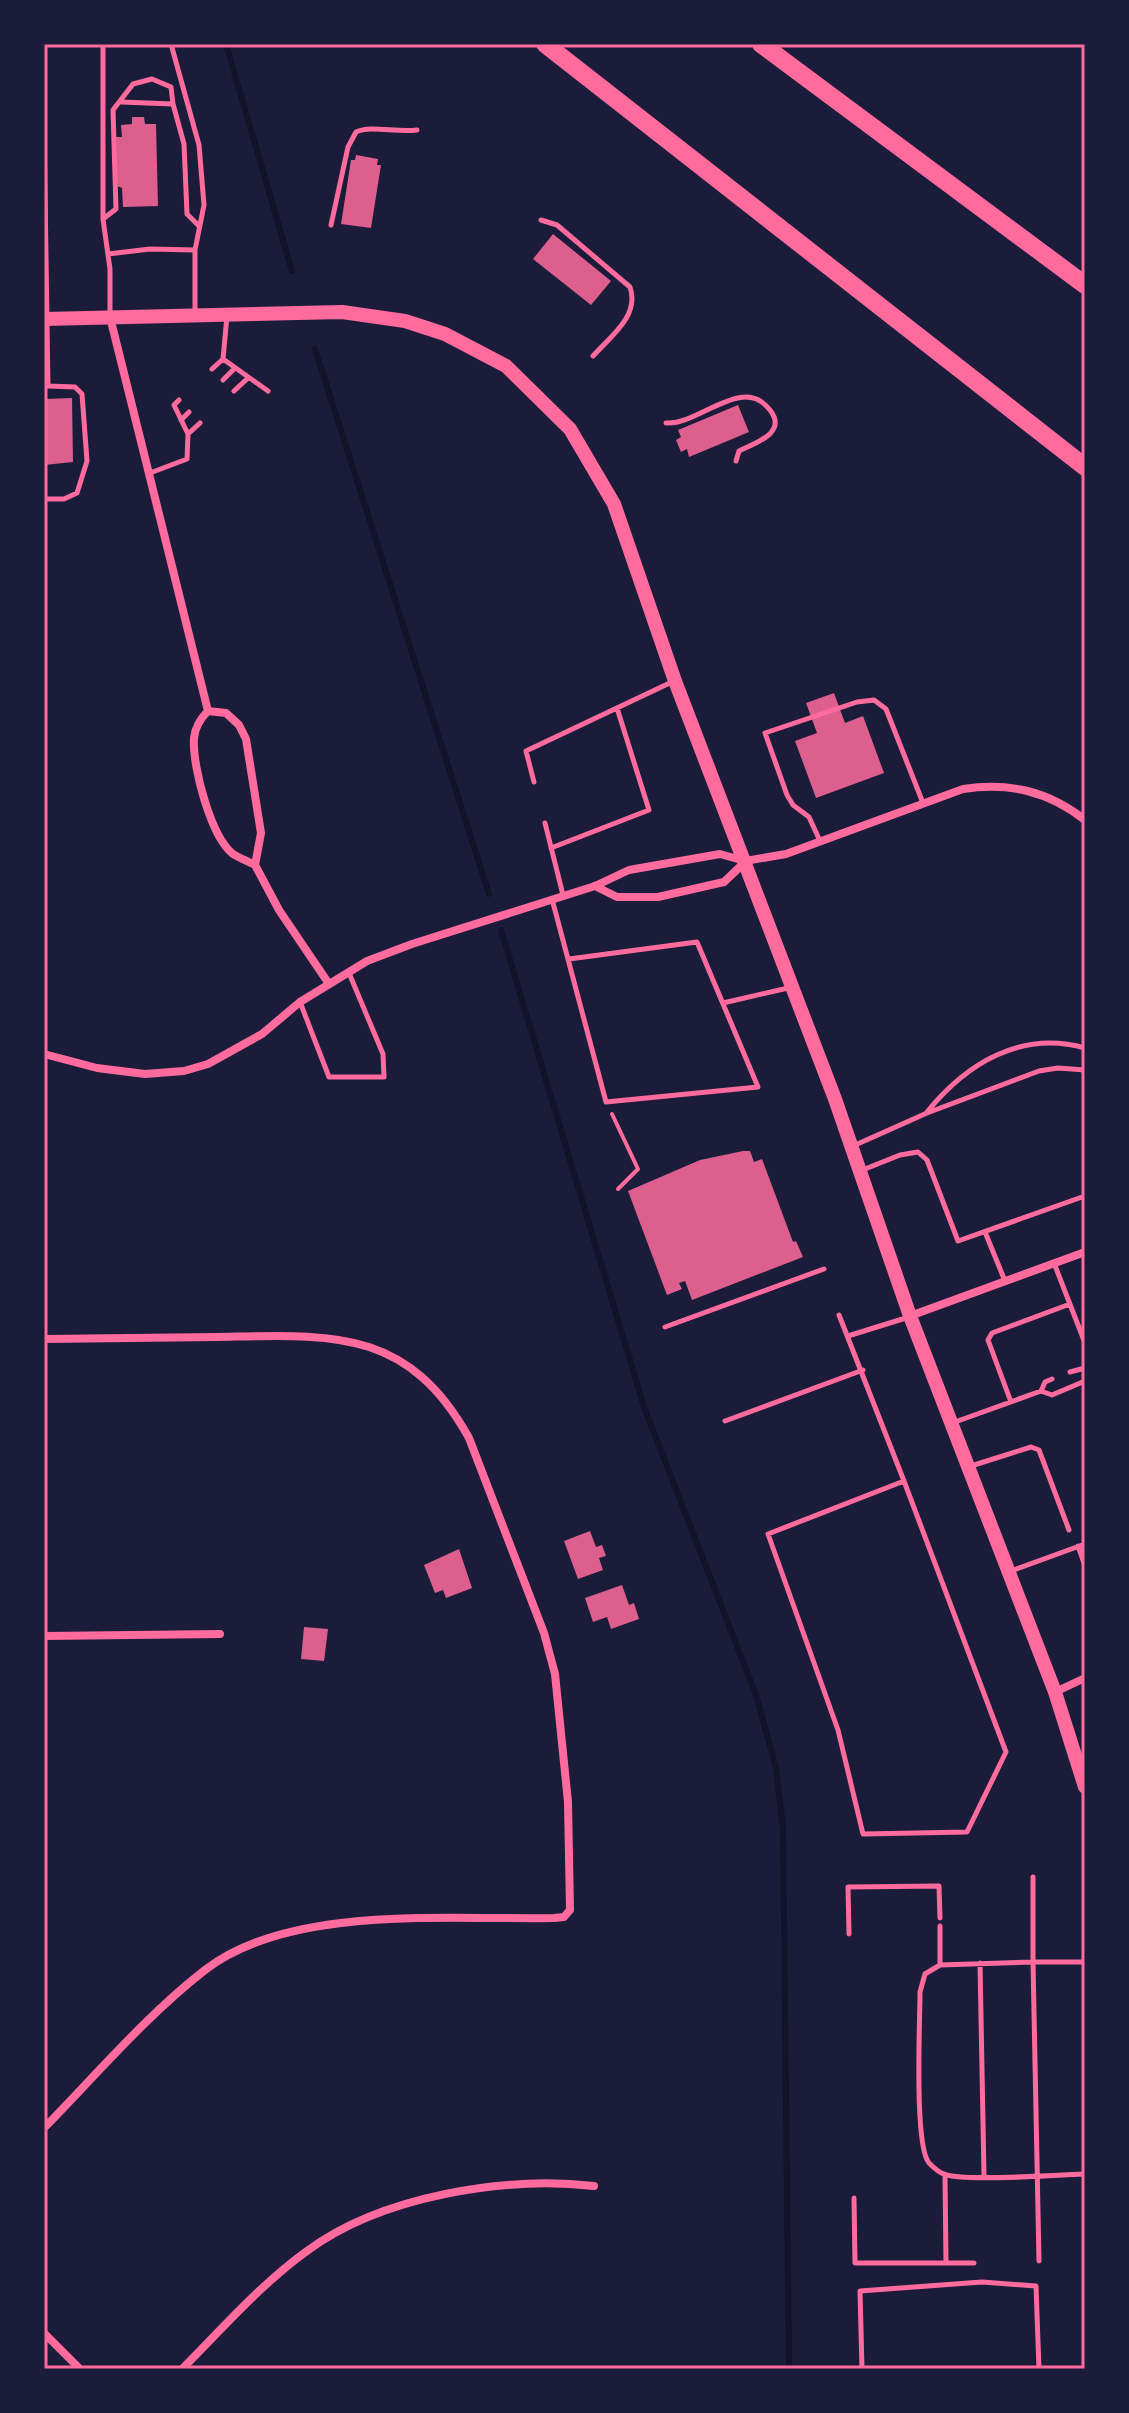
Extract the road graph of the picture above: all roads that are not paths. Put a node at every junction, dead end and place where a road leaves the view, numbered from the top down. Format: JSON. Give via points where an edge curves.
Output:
{"nodes":[{"id":1,"x":103,"y":44,"type":"edge"},
{"id":2,"x":171,"y":44,"type":"edge"},
{"id":3,"x":545,"y":44,"type":"edge"},
{"id":4,"x":761,"y":44,"type":"edge"},
{"id":5,"x":121,"y":102,"type":"junction"},
{"id":6,"x":173,"y":104,"type":"junction"},
{"id":7,"x":44,"y":128,"type":"edge"},
{"id":8,"x":417,"y":130,"type":"dead end"},
{"id":9,"x":44,"y":167,"type":"edge"},
{"id":10,"x":103,"y":219,"type":"junction"},
{"id":11,"x":541,"y":220,"type":"dead end"},
{"id":12,"x":331,"y":225,"type":"dead end"},
{"id":13,"x":200,"y":227,"type":"junction"},
{"id":14,"x":195,"y":250,"type":"junction"},
{"id":15,"x":108,"y":254,"type":"junction"},
{"id":16,"x":1085,"y":285,"type":"edge"},
{"id":17,"x":227,"y":315,"type":"junction"},
{"id":18,"x":195,"y":316,"type":"junction"},
{"id":19,"x":110,"y":317,"type":"junction"},
{"id":20,"x":45,"y":319,"type":"edge"},
{"id":21,"x":593,"y":356,"type":"dead end"},
{"id":22,"x":223,"y":359,"type":"junction"},
{"id":23,"x":235,"y":368,"type":"junction"},
{"id":24,"x":212,"y":369,"type":"dead end"},
{"id":25,"x":248,"y":378,"type":"junction"},
{"id":26,"x":223,"y":380,"type":"dead end"},
{"id":27,"x":46,"y":386,"type":"edge"},
{"id":28,"x":234,"y":391,"type":"dead end"},
{"id":29,"x":268,"y":391,"type":"dead end"},
{"id":30,"x":179,"y":400,"type":"dead end"},
{"id":31,"x":189,"y":412,"type":"dead end"},
{"id":32,"x":181,"y":420,"type":"junction"},
{"id":33,"x":200,"y":423,"type":"dead end"},
{"id":34,"x":666,"y":423,"type":"dead end"},
{"id":35,"x":188,"y":434,"type":"junction"},
{"id":36,"x":736,"y":461,"type":"dead end"},
{"id":37,"x":1085,"y":467,"type":"edge"},
{"id":38,"x":150,"y":473,"type":"junction"},
{"id":39,"x":44,"y":499,"type":"edge"},
{"id":40,"x":675,"y":681,"type":"junction"},
{"id":41,"x":617,"y":708,"type":"junction"},
{"id":42,"x":208,"y":711,"type":"junction"},
{"id":43,"x":534,"y":782,"type":"dead end"},
{"id":44,"x":923,"y":803,"type":"junction"},
{"id":45,"x":1085,"y":820,"type":"edge"},
{"id":46,"x":545,"y":823,"type":"dead end"},
{"id":47,"x":820,"y":841,"type":"junction"},
{"id":48,"x":551,"y":848,"type":"junction"},
{"id":49,"x":745,"y":861,"type":"junction"},
{"id":50,"x":255,"y":865,"type":"junction"},
{"id":51,"x":595,"y":886,"type":"junction"},
{"id":52,"x":563,"y":895,"type":"junction"},
{"id":53,"x":552,"y":898,"type":"junction"},
{"id":54,"x":569,"y":959,"type":"junction"},
{"id":55,"x":348,"y":972,"type":"junction"},
{"id":56,"x":329,"y":984,"type":"junction"},
{"id":57,"x":792,"y":987,"type":"junction"},
{"id":58,"x":300,"y":1002,"type":"junction"},
{"id":59,"x":723,"y":1003,"type":"junction"},
{"id":60,"x":1085,"y":1048,"type":"edge"},
{"id":61,"x":44,"y":1054,"type":"edge"},
{"id":62,"x":1085,"y":1070,"type":"edge"},
{"id":63,"x":927,"y":1113,"type":"junction"},
{"id":64,"x":851,"y":1147,"type":"junction"},
{"id":65,"x":860,"y":1171,"type":"junction"},
{"id":66,"x":1085,"y":1196,"type":"edge"},
{"id":67,"x":985,"y":1232,"type":"junction"},
{"id":68,"x":1085,"y":1252,"type":"edge"},
{"id":69,"x":1054,"y":1263,"type":"junction"},
{"id":70,"x":824,"y":1269,"type":"dead end"},
{"id":71,"x":1005,"y":1281,"type":"junction"},
{"id":72,"x":1070,"y":1304,"type":"junction"},
{"id":73,"x":839,"y":1315,"type":"dead end"},
{"id":74,"x":910,"y":1316,"type":"junction"},
{"id":75,"x":665,"y":1327,"type":"dead end"},
{"id":76,"x":848,"y":1336,"type":"junction"},
{"id":77,"x":44,"y":1339,"type":"edge"},
{"id":78,"x":1085,"y":1343,"type":"edge"},
{"id":79,"x":1085,"y":1368,"type":"edge"},
{"id":80,"x":863,"y":1370,"type":"junction"},
{"id":81,"x":1070,"y":1372,"type":"dead end"},
{"id":82,"x":1052,"y":1379,"type":"dead end"},
{"id":83,"x":1085,"y":1381,"type":"edge"},
{"id":84,"x":1041,"y":1391,"type":"junction"},
{"id":85,"x":1011,"y":1402,"type":"junction"},
{"id":86,"x":725,"y":1421,"type":"dead end"},
{"id":87,"x":950,"y":1424,"type":"junction"},
{"id":88,"x":966,"y":1468,"type":"junction"},
{"id":89,"x":904,"y":1481,"type":"junction"},
{"id":90,"x":1069,"y":1530,"type":"dead end"},
{"id":91,"x":1082,"y":1545,"type":"edge"},
{"id":92,"x":1085,"y":1566,"type":"edge"},
{"id":93,"x":1010,"y":1571,"type":"junction"},
{"id":94,"x":220,"y":1634,"type":"dead end"},
{"id":95,"x":44,"y":1636,"type":"edge"},
{"id":96,"x":1085,"y":1678,"type":"edge"},
{"id":97,"x":1055,"y":1692,"type":"junction"},
{"id":98,"x":1085,"y":1787,"type":"edge"},
{"id":99,"x":1033,"y":1877,"type":"dead end"},
{"id":100,"x":940,"y":1918,"type":"dead end"},
{"id":101,"x":940,"y":1926,"type":"dead end"},
{"id":102,"x":849,"y":1934,"type":"dead end"},
{"id":103,"x":1033,"y":1962,"type":"junction"},
{"id":104,"x":1085,"y":1962,"type":"edge"},
{"id":105,"x":980,"y":1963,"type":"junction"},
{"id":106,"x":940,"y":1965,"type":"junction"},
{"id":107,"x":44,"y":2128,"type":"edge"},
{"id":108,"x":1085,"y":2174,"type":"edge"},
{"id":109,"x":945,"y":2175,"type":"junction"},
{"id":110,"x":1039,"y":2175,"type":"junction"},
{"id":111,"x":984,"y":2176,"type":"junction"},
{"id":112,"x":594,"y":2186,"type":"dead end"},
{"id":113,"x":854,"y":2198,"type":"dead end"},
{"id":114,"x":1039,"y":2261,"type":"dead end"},
{"id":115,"x":946,"y":2263,"type":"junction"},
{"id":116,"x":974,"y":2263,"type":"dead end"},
{"id":117,"x":44,"y":2333,"type":"edge"},
{"id":118,"x":80,"y":2369,"type":"edge"},
{"id":119,"x":182,"y":2369,"type":"edge"},
{"id":120,"x":862,"y":2369,"type":"edge"},
{"id":121,"x":1039,"y":2369,"type":"edge"}],
"edges":[{"from":1,"to":10,"type":"lane"},
{"from":2,"to":13,"type":"lane","via":[[199,145],[204,205]]},
{"from":3,"to":37,"type":"highway"},
{"from":4,"to":16,"type":"highway"},
{"from":5,"to":6,"type":"lane"},
{"from":5,"to":6,"type":"lane","via":[[133,84],[152,79],[171,87]]},
{"from":5,"to":10,"type":"lane","via":[[113,110],[116,209]]},
{"from":6,"to":13,"type":"lane","via":[[184,144],[187,214]]},
{"from":7,"to":9,"type":"lane"},
{"from":8,"to":12,"type":"lane","via":[[356,132]]},
{"from":9,"to":20,"type":"lane"},
{"from":10,"to":15,"type":"lane"},
{"from":11,"to":21,"type":"lane","via":[[557,225],[630,287],[633,304],[627,319]]},
{"from":13,"to":14,"type":"lane"},
{"from":14,"to":15,"type":"lane"},
{"from":14,"to":18,"type":"lane"},
{"from":15,"to":19,"type":"lane"},
{"from":17,"to":18,"type":"main road"},
{"from":17,"to":22,"type":"lane"},
{"from":17,"to":40,"type":"main road","via":[[342,312],[405,321],[481,352],[528,384],[570,429],[614,504]]},
{"from":18,"to":19,"type":"main road"},
{"from":19,"to":20,"type":"main road"},
{"from":19,"to":38,"type":"street"},
{"from":20,"to":27,"type":"lane"},
{"from":22,"to":23,"type":"lane"},
{"from":22,"to":24,"type":"lane"},
{"from":23,"to":25,"type":"lane"},
{"from":23,"to":26,"type":"lane"},
{"from":25,"to":28,"type":"lane"},
{"from":25,"to":29,"type":"lane"},
{"from":27,"to":39,"type":"lane","via":[[75,387],[82,394],[87,461],[77,493]]},
{"from":30,"to":32,"type":"lane","via":[[174,405]]},
{"from":31,"to":32,"type":"lane"},
{"from":32,"to":35,"type":"lane"},
{"from":33,"to":35,"type":"lane"},
{"from":34,"to":36,"type":"lane","via":[[679,424],[740,396],[760,399],[772,412],[774,429],[739,451]]},
{"from":35,"to":38,"type":"lane","via":[[187,459]]},
{"from":38,"to":42,"type":"street"},
{"from":40,"to":41,"type":"lane"},
{"from":40,"to":49,"type":"main road"},
{"from":41,"to":43,"type":"lane","via":[[526,751]]},
{"from":41,"to":48,"type":"lane","via":[[649,810]]},
{"from":42,"to":50,"type":"street","via":[[226,713],[246,739],[261,833]]},
{"from":42,"to":50,"type":"street","via":[[194,738],[212,822],[231,853]]},
{"from":44,"to":45,"type":"street","via":[[963,789],[1002,785],[1047,797]]},
{"from":44,"to":47,"type":"street"},
{"from":44,"to":47,"type":"lane","via":[[886,709],[874,700],[765,733],[787,795],[809,817]]},
{"from":46,"to":48,"type":"lane"},
{"from":47,"to":49,"type":"street"},
{"from":48,"to":52,"type":"lane"},
{"from":49,"to":51,"type":"street","via":[[720,854],[629,870]]},
{"from":49,"to":51,"type":"street","via":[[724,882],[658,897],[617,897]]},
{"from":49,"to":57,"type":"main road"},
{"from":50,"to":56,"type":"street"},
{"from":51,"to":52,"type":"street"},
{"from":52,"to":53,"type":"street"},
{"from":53,"to":54,"type":"lane"},
{"from":53,"to":55,"type":"street"},
{"from":54,"to":59,"type":"lane","via":[[697,942]]},
{"from":54,"to":59,"type":"lane","via":[[606,1102],[758,1087]]},
{"from":55,"to":56,"type":"street"},
{"from":55,"to":58,"type":"lane","via":[[383,1054],[384,1077],[329,1077]]},
{"from":56,"to":58,"type":"street"},
{"from":57,"to":59,"type":"lane"},
{"from":57,"to":64,"type":"main road"},
{"from":58,"to":61,"type":"street","via":[[226,1056],[184,1071],[118,1071]]},
{"from":60,"to":63,"type":"lane","via":[[1048,1045],[1002,1053],[951,1082]]},
{"from":62,"to":63,"type":"lane","via":[[1039,1071]]},
{"from":63,"to":64,"type":"lane"},
{"from":64,"to":65,"type":"main road"},
{"from":65,"to":67,"type":"lane","via":[[912,1152],[927,1160],[958,1241]]},
{"from":65,"to":74,"type":"main road"},
{"from":66,"to":67,"type":"lane"},
{"from":67,"to":71,"type":"lane"},
{"from":68,"to":69,"type":"street"},
{"from":69,"to":71,"type":"street"},
{"from":69,"to":72,"type":"lane"},
{"from":70,"to":75,"type":"lane"},
{"from":71,"to":74,"type":"street"},
{"from":72,"to":78,"type":"lane"},
{"from":72,"to":85,"type":"lane","via":[[992,1333],[988,1340]]},
{"from":73,"to":76,"type":"lane"},
{"from":74,"to":76,"type":"lane"},
{"from":74,"to":87,"type":"main road"},
{"from":76,"to":80,"type":"lane"},
{"from":77,"to":107,"type":"street","via":[[328,1336],[376,1349],[432,1385],[469,1438],[544,1633],[564,1735],[570,1910],[554,1918],[325,1924],[258,1941],[197,1977]]},
{"from":79,"to":81,"type":"lane"},
{"from":80,"to":86,"type":"lane"},
{"from":80,"to":89,"type":"lane"},
{"from":82,"to":84,"type":"lane"},
{"from":83,"to":84,"type":"lane","via":[[1052,1395]]},
{"from":84,"to":85,"type":"lane"},
{"from":85,"to":87,"type":"lane"},
{"from":87,"to":88,"type":"main road"},
{"from":88,"to":90,"type":"lane","via":[[1031,1447],[1039,1450]]},
{"from":88,"to":93,"type":"main road"},
{"from":89,"to":89,"type":"lane","via":[[768,1534],[838,1730],[863,1834],[967,1832],[1006,1752]]},
{"from":91,"to":92,"type":"lane"},
{"from":91,"to":93,"type":"lane"},
{"from":93,"to":97,"type":"main road"},
{"from":94,"to":95,"type":"street"},
{"from":96,"to":97,"type":"street"},
{"from":97,"to":98,"type":"main road"},
{"from":99,"to":103,"type":"lane"},
{"from":100,"to":102,"type":"lane","via":[[939,1886],[848,1887]]},
{"from":101,"to":106,"type":"lane"},
{"from":103,"to":104,"type":"lane"},
{"from":103,"to":105,"type":"lane"},
{"from":103,"to":110,"type":"lane"},
{"from":105,"to":106,"type":"lane"},
{"from":105,"to":111,"type":"lane"},
{"from":106,"to":109,"type":"lane","via":[[925,1974],[920,1992],[921,2138],[928,2162]]},
{"from":108,"to":110,"type":"lane"},
{"from":109,"to":111,"type":"lane"},
{"from":109,"to":115,"type":"lane"},
{"from":110,"to":111,"type":"lane"},
{"from":110,"to":114,"type":"lane"},
{"from":112,"to":119,"type":"street","via":[[457,2191],[378,2212],[307,2251]]},
{"from":113,"to":115,"type":"lane","via":[[855,2263]]},
{"from":115,"to":116,"type":"lane"},
{"from":117,"to":118,"type":"street"},
{"from":120,"to":121,"type":"lane","via":[[860,2291],[982,2282],[1036,2286]]}]}
